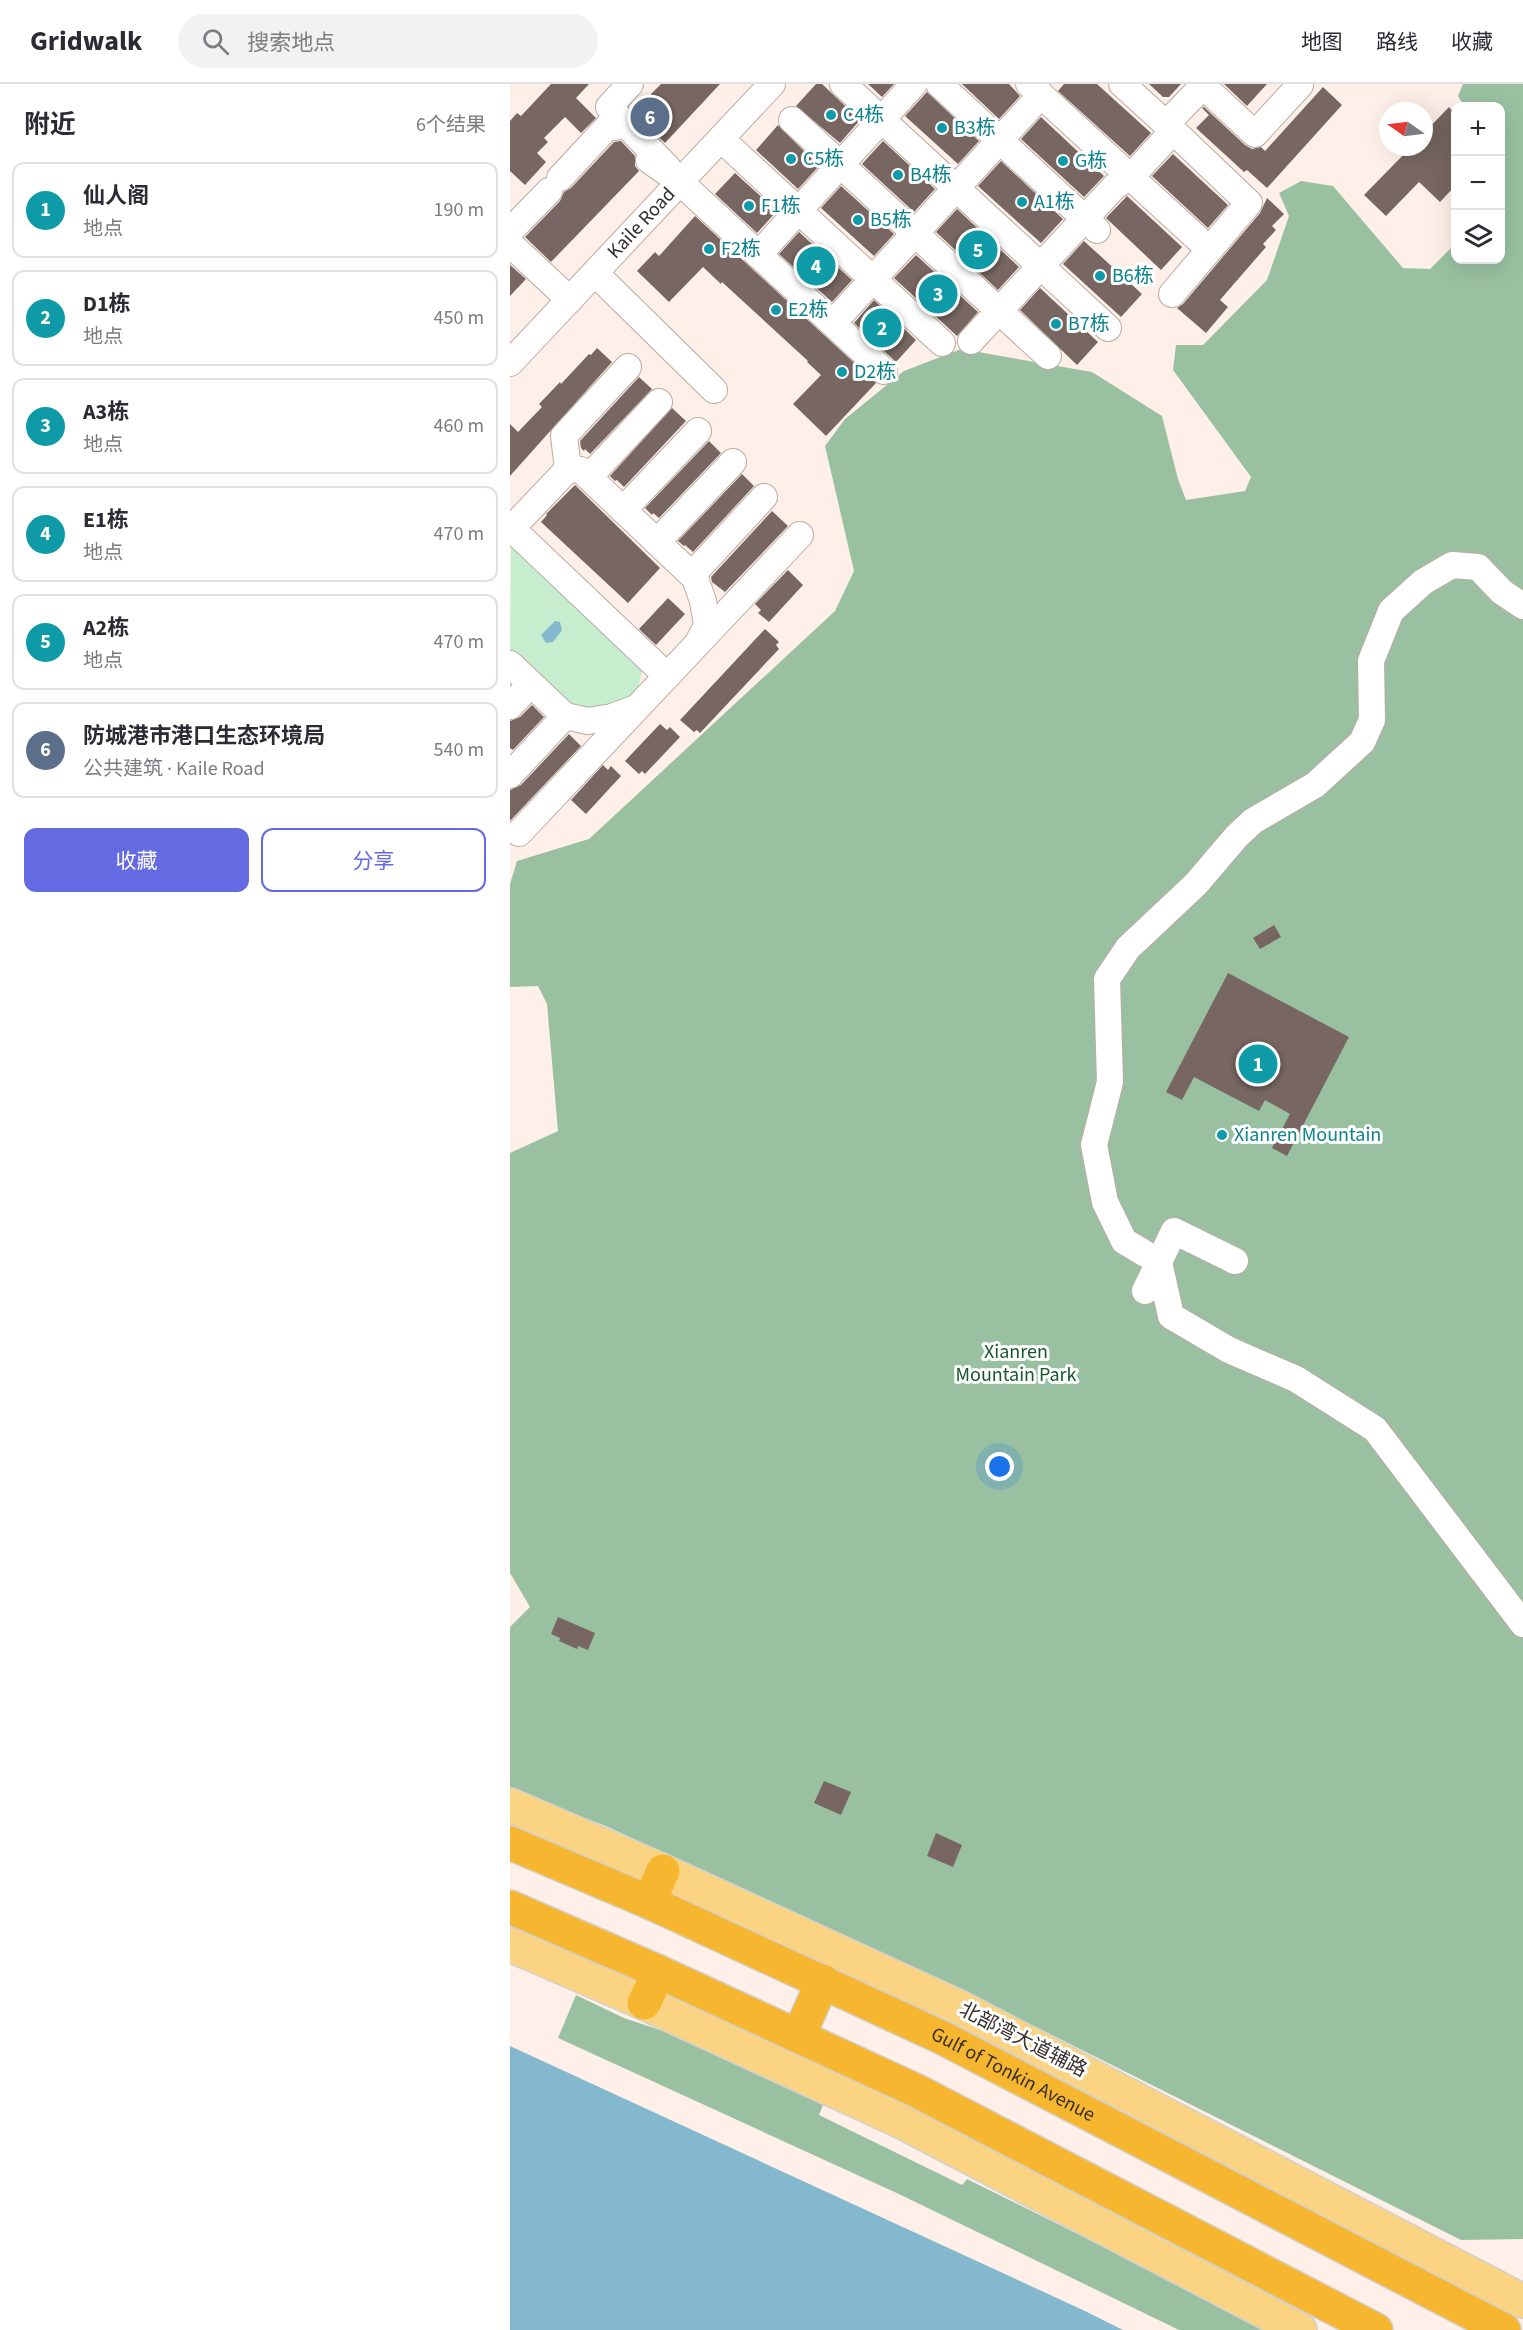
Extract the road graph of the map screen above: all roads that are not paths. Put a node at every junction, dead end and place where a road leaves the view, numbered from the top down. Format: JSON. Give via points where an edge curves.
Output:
{"nodes":[{"id":1,"x":630,"y":84,"type":"edge"},
{"id":2,"x":772,"y":84,"type":"edge"},
{"id":3,"x":843,"y":84,"type":"edge"},
{"id":4,"x":914,"y":84,"type":"edge"},
{"id":5,"x":939,"y":84,"type":"edge"},
{"id":6,"x":1122,"y":84,"type":"edge"},
{"id":7,"x":1204,"y":85,"type":"edge"},
{"id":8,"x":1300,"y":85,"type":"edge"},
{"id":9,"x":1035,"y":89,"type":"edge"},
{"id":10,"x":792,"y":120,"type":"dead end"},
{"id":11,"x":882,"y":120,"type":"junction"},
{"id":12,"x":615,"y":127,"type":"dead end"},
{"id":13,"x":1170,"y":128,"type":"junction"},
{"id":14,"x":721,"y":139,"type":"junction"},
{"id":15,"x":1000,"y":140,"type":"junction"},
{"id":16,"x":649,"y":160,"type":"dead end"},
{"id":17,"x":841,"y":165,"type":"junction"},
{"id":18,"x":1131,"y":177,"type":"junction"},
{"id":19,"x":680,"y":182,"type":"junction"},
{"id":20,"x":956,"y":188,"type":"junction"},
{"id":21,"x":799,"y":211,"type":"junction"},
{"id":22,"x":1091,"y":225,"type":"junction"},
{"id":23,"x":510,"y":231,"type":"edge"},
{"id":24,"x":915,"y":233,"type":"junction"},
{"id":25,"x":1198,"y":240,"type":"dead end"},
{"id":26,"x":510,"y":244,"type":"edge"},
{"id":27,"x":758,"y":255,"type":"junction"},
{"id":28,"x":1041,"y":266,"type":"junction"},
{"id":29,"x":595,"y":273,"type":"junction"},
{"id":30,"x":873,"y":279,"type":"junction"},
{"id":31,"x":1172,"y":294,"type":"dead end"},
{"id":32,"x":570,"y":300,"type":"junction"},
{"id":33,"x":999,"y":311,"type":"junction"},
{"id":34,"x":833,"y":323,"type":"junction"},
{"id":35,"x":1108,"y":328,"type":"dead end"},
{"id":36,"x":971,"y":341,"type":"dead end"},
{"id":37,"x":942,"y":343,"type":"dead end"},
{"id":38,"x":1048,"y":356,"type":"dead end"},
{"id":39,"x":510,"y":363,"type":"edge"},
{"id":40,"x":628,"y":367,"type":"dead end"},
{"id":41,"x":884,"y":371,"type":"dead end"},
{"id":42,"x":714,"y":390,"type":"dead end"},
{"id":43,"x":659,"y":402,"type":"dead end"},
{"id":44,"x":698,"y":431,"type":"dead end"},
{"id":45,"x":733,"y":462,"type":"dead end"},
{"id":46,"x":578,"y":473,"type":"junction"},
{"id":47,"x":764,"y":497,"type":"dead end"},
{"id":48,"x":623,"y":510,"type":"junction"},
{"id":49,"x":510,"y":529,"type":"edge"},
{"id":50,"x":800,"y":535,"type":"dead end"},
{"id":51,"x":657,"y":542,"type":"junction"},
{"id":52,"x":692,"y":575,"type":"junction"},
{"id":53,"x":1523,"y":606,"type":"edge"},
{"id":54,"x":698,"y":643,"type":"junction"},
{"id":55,"x":510,"y":664,"type":"edge"},
{"id":56,"x":667,"y":676,"type":"junction"},
{"id":57,"x":531,"y":684,"type":"junction"},
{"id":58,"x":510,"y":706,"type":"edge"},
{"id":59,"x":638,"y":707,"type":"junction"},
{"id":60,"x":565,"y":716,"type":"junction"},
{"id":61,"x":510,"y":775,"type":"edge"},
{"id":62,"x":519,"y":833,"type":"dead end"},
{"id":63,"x":1235,"y":1261,"type":"dead end"},
{"id":64,"x":1159,"y":1262,"type":"junction"},
{"id":65,"x":1146,"y":1291,"type":"dead end"},
{"id":66,"x":1523,"y":1624,"type":"edge"},
{"id":67,"x":510,"y":1805,"type":"edge"},
{"id":68,"x":510,"y":1843,"type":"edge"},
{"id":69,"x":663,"y":1870,"type":"junction"},
{"id":70,"x":649,"y":1902,"type":"junction"},
{"id":71,"x":510,"y":1907,"type":"edge"},
{"id":72,"x":510,"y":1945,"type":"edge"},
{"id":73,"x":659,"y":1972,"type":"junction"},
{"id":74,"x":823,"y":1981,"type":"junction"},
{"id":75,"x":644,"y":2003,"type":"junction"},
{"id":76,"x":799,"y":2035,"type":"junction"},
{"id":77,"x":1523,"y":2301,"type":"edge"},
{"id":78,"x":1300,"y":2330,"type":"edge"},
{"id":79,"x":1376,"y":2330,"type":"edge"},
{"id":80,"x":1504,"y":2330,"type":"edge"}],
"edges":[{"from":1,"to":19,"type":"street","via":[[609,107]]},
{"from":2,"to":14,"type":"street","name":"Kaile Road"},
{"from":3,"to":11,"type":"street"},
{"from":4,"to":11,"type":"street"},
{"from":5,"to":15,"type":"street"},
{"from":6,"to":13,"type":"street"},
{"from":7,"to":8,"type":"street","via":[[1255,134]]},
{"from":7,"to":13,"type":"street"},
{"from":9,"to":15,"type":"street"},
{"from":9,"to":18,"type":"street"},
{"from":10,"to":17,"type":"street"},
{"from":11,"to":17,"type":"street"},
{"from":11,"to":20,"type":"street"},
{"from":12,"to":23,"type":"street","via":[[611,123]]},
{"from":13,"to":18,"type":"street"},
{"from":13,"to":31,"type":"street","via":[[1249,203]]},
{"from":14,"to":19,"type":"street","name":"Kaile Road"},
{"from":14,"to":21,"type":"street"},
{"from":15,"to":20,"type":"street"},
{"from":15,"to":22,"type":"street"},
{"from":16,"to":19,"type":"street"},
{"from":17,"to":21,"type":"street"},
{"from":17,"to":24,"type":"street"},
{"from":18,"to":22,"type":"street","via":[[1115,186]]},
{"from":18,"to":25,"type":"street"},
{"from":19,"to":27,"type":"street"},
{"from":19,"to":29,"type":"street","name":"Kaile Road"},
{"from":20,"to":24,"type":"street"},
{"from":20,"to":28,"type":"street"},
{"from":21,"to":27,"type":"street"},
{"from":21,"to":30,"type":"street"},
{"from":22,"to":28,"type":"street"},
{"from":24,"to":30,"type":"street"},
{"from":24,"to":33,"type":"street"},
{"from":26,"to":32,"type":"street"},
{"from":27,"to":34,"type":"street"},
{"from":28,"to":33,"type":"street"},
{"from":28,"to":35,"type":"street"},
{"from":29,"to":32,"type":"street","name":"Kaile Road"},
{"from":29,"to":42,"type":"street"},
{"from":30,"to":34,"type":"street"},
{"from":30,"to":37,"type":"street"},
{"from":32,"to":39,"type":"street","name":"Kaile Road"},
{"from":33,"to":36,"type":"street"},
{"from":33,"to":38,"type":"street"},
{"from":34,"to":41,"type":"street"},
{"from":40,"to":46,"type":"street","via":[[564,436]]},
{"from":43,"to":46,"type":"street"},
{"from":44,"to":48,"type":"street"},
{"from":45,"to":51,"type":"street"},
{"from":46,"to":48,"type":"street"},
{"from":46,"to":49,"type":"street"},
{"from":47,"to":52,"type":"street"},
{"from":48,"to":51,"type":"street"},
{"from":49,"to":56,"type":"street"},
{"from":50,"to":54,"type":"street"},
{"from":51,"to":52,"type":"street"},
{"from":52,"to":54,"type":"street","via":[[703,601],[707,625]]},
{"from":53,"to":64,"type":"street","via":[[1502,592],[1479,567],[1452,565],[1423,582],[1391,611],[1371,661],[1372,720],[1362,742],[1315,784],[1253,821],[1196,884],[1128,948],[1107,979],[1110,1082],[1094,1145],[1105,1202],[1124,1241]]},
{"from":54,"to":56,"type":"street"},
{"from":55,"to":57,"type":"street"},
{"from":56,"to":59,"type":"street"},
{"from":57,"to":58,"type":"street"},
{"from":57,"to":60,"type":"street"},
{"from":59,"to":60,"type":"street","via":[[588,721]]},
{"from":59,"to":62,"type":"street"},
{"from":60,"to":61,"type":"street"},
{"from":63,"to":64,"type":"street","via":[[1174,1231]]},
{"from":64,"to":65,"type":"street"},
{"from":64,"to":66,"type":"street","via":[[1171,1316],[1229,1350],[1296,1379],[1375,1429]]},
{"from":67,"to":69,"type":"main road","name":"北部湾大道辅路"},
{"from":68,"to":70,"type":"highway","name":"Gulf of Tonkin Avenue"},
{"from":69,"to":70,"type":"highway"},
{"from":69,"to":77,"type":"main road","name":"北部湾大道辅路","via":[[959,2007]]},
{"from":70,"to":74,"type":"highway","name":"Gulf of Tonkin Avenue"},
{"from":71,"to":73,"type":"highway"},
{"from":72,"to":75,"type":"main road"},
{"from":73,"to":75,"type":"highway"},
{"from":73,"to":76,"type":"highway"},
{"from":74,"to":76,"type":"highway"},
{"from":74,"to":80,"type":"highway","name":"Gulf of Tonkin Avenue","via":[[944,2038]]},
{"from":75,"to":78,"type":"main road","via":[[902,2122]]},
{"from":76,"to":79,"type":"highway","via":[[917,2091]]}]}
